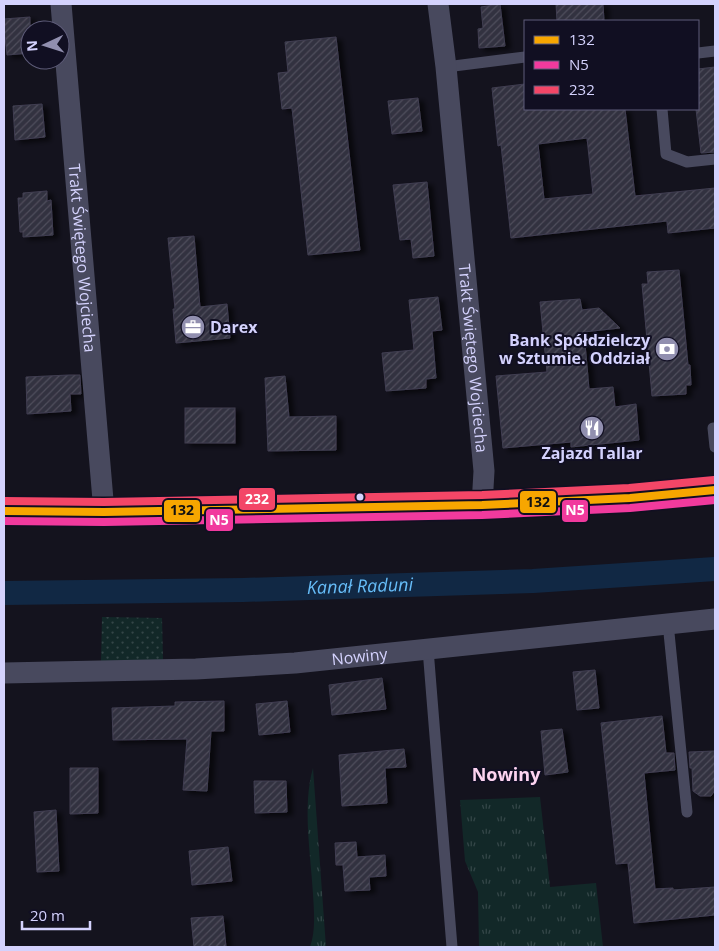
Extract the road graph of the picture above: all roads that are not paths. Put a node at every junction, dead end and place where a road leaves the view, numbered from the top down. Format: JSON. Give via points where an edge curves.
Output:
{"nodes":[{"id":1,"x":62,"y":4,"type":"edge"},
{"id":2,"x":438,"y":4,"type":"edge"},
{"id":3,"x":715,"y":51,"type":"edge"},
{"id":4,"x":699,"y":53,"type":"edge"},
{"id":5,"x":524,"y":57,"type":"edge"},
{"id":6,"x":446,"y":67,"type":"junction"},
{"id":7,"x":662,"y":110,"type":"edge"},
{"id":8,"x":715,"y":160,"type":"edge"},
{"id":9,"x":715,"y":428,"type":"edge"},
{"id":10,"x":715,"y":447,"type":"edge"},
{"id":11,"x":715,"y":490,"type":"edge"},
{"id":12,"x":482,"y":505,"type":"junction"},
{"id":13,"x":4,"y":511,"type":"edge"},
{"id":14,"x":104,"y":512,"type":"junction"},
{"id":15,"x":715,"y":619,"type":"edge"},
{"id":16,"x":668,"y":623,"type":"junction"},
{"id":17,"x":428,"y":649,"type":"junction"},
{"id":18,"x":4,"y":673,"type":"edge"},
{"id":19,"x":687,"y":812,"type":"dead end"},
{"id":20,"x":452,"y":947,"type":"edge"}],
"edges":[{"from":1,"to":14,"type":"street","name":"Trakt Świętego Wojciecha"},
{"from":2,"to":6,"type":"street","name":"Trakt Świętego Wojciecha"},
{"from":3,"to":4,"type":"lane"},
{"from":5,"to":6,"type":"lane"},
{"from":6,"to":12,"type":"street","name":"Trakt Świętego Wojciecha","via":[[484,470]]},
{"from":7,"to":8,"type":"lane","via":[[666,154],[687,162]]},
{"from":9,"to":10,"type":"lane"},
{"from":11,"to":12,"type":"main road","via":[[630,498]]},
{"from":12,"to":14,"type":"main road"},
{"from":13,"to":14,"type":"main road"},
{"from":15,"to":16,"type":"street","name":"Nowiny"},
{"from":16,"to":17,"type":"street","name":"Nowiny"},
{"from":16,"to":19,"type":"lane"},
{"from":17,"to":18,"type":"street","name":"Nowiny","via":[[196,670]]},
{"from":17,"to":20,"type":"lane"}]}
